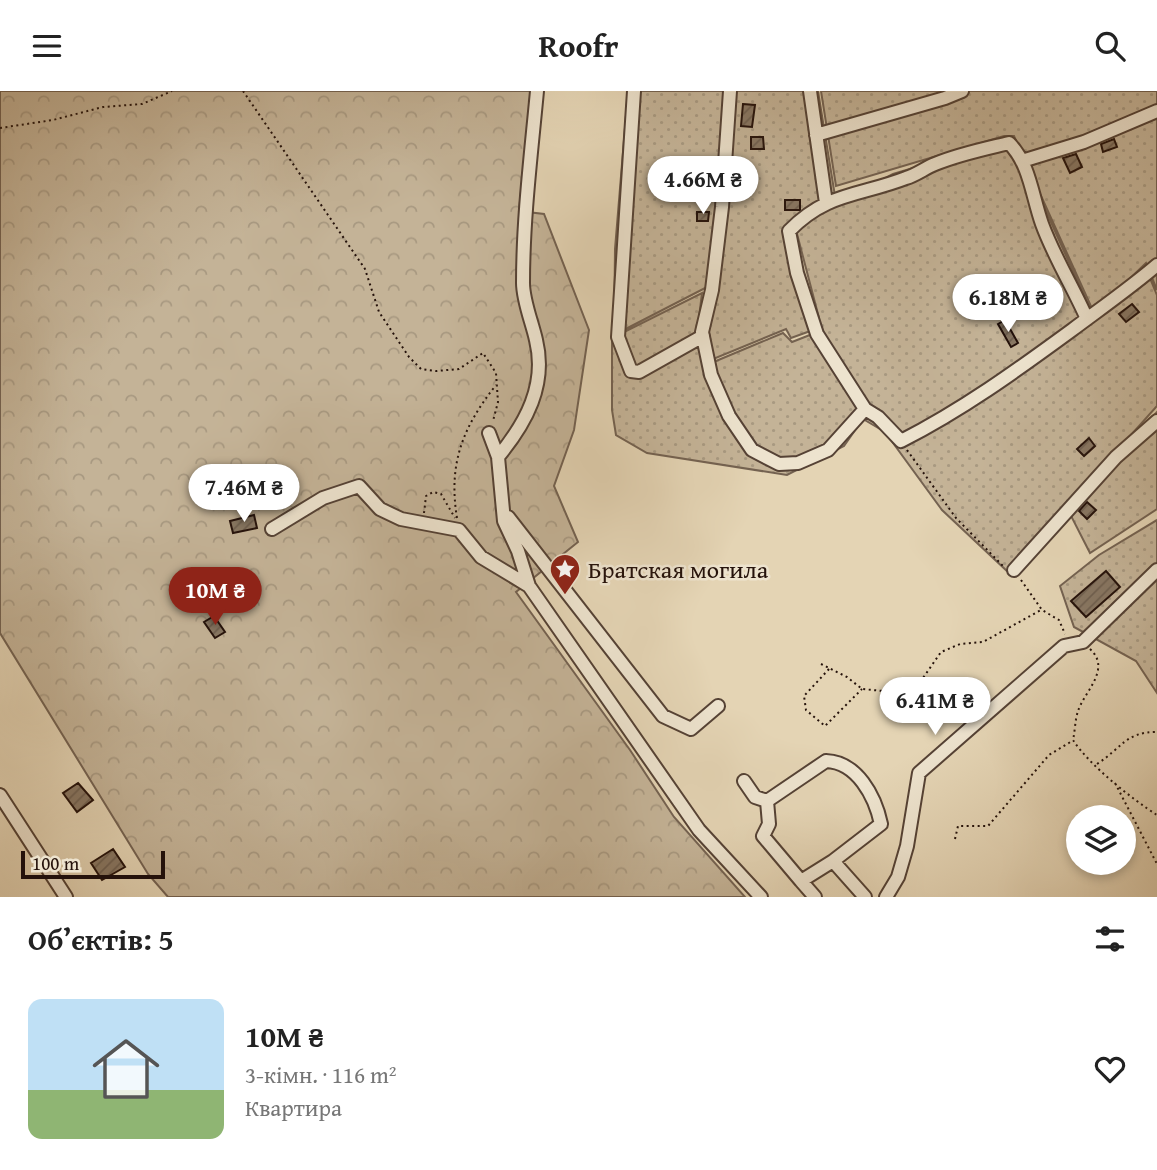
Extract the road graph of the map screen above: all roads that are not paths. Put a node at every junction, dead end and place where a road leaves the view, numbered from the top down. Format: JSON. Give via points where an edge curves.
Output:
{"nodes":[{"id":1,"x":537,"y":91,"type":"edge"},
{"id":2,"x":634,"y":91,"type":"edge"},
{"id":3,"x":730,"y":91,"type":"edge"},
{"id":4,"x":810,"y":91,"type":"edge"},
{"id":5,"x":962,"y":91,"type":"edge"},
{"id":6,"x":1157,"y":111,"type":"edge"},
{"id":7,"x":816,"y":135,"type":"junction"},
{"id":8,"x":1022,"y":161,"type":"junction"},
{"id":9,"x":826,"y":203,"type":"junction"},
{"id":10,"x":1157,"y":265,"type":"edge"},
{"id":11,"x":1087,"y":319,"type":"junction"},
{"id":12,"x":703,"y":336,"type":"junction"},
{"id":13,"x":865,"y":409,"type":"junction"},
{"id":14,"x":1157,"y":421,"type":"edge"},
{"id":15,"x":489,"y":433,"type":"road end"},
{"id":16,"x":498,"y":457,"type":"junction"},
{"id":17,"x":501,"y":508,"type":"junction"},
{"id":18,"x":272,"y":529,"type":"dead end"},
{"id":19,"x":1014,"y":570,"type":"road end"},
{"id":20,"x":1157,"y":570,"type":"edge"},
{"id":21,"x":529,"y":586,"type":"junction"},
{"id":22,"x":718,"y":706,"type":"dead end"},
{"id":23,"x":744,"y":781,"type":"dead end"},
{"id":24,"x":0,"y":796,"type":"edge"},
{"id":25,"x":767,"y":801,"type":"junction"},
{"id":26,"x":834,"y":861,"type":"junction"},
{"id":27,"x":801,"y":881,"type":"junction"},
{"id":28,"x":66,"y":897,"type":"edge"},
{"id":29,"x":761,"y":897,"type":"edge"},
{"id":30,"x":815,"y":897,"type":"edge"},
{"id":31,"x":865,"y":897,"type":"edge"},
{"id":32,"x":886,"y":897,"type":"edge"}],
"edges":[{"from":1,"to":16,"type":"street","via":[[523,287],[539,370],[532,405]]},
{"from":2,"to":12,"type":"street","via":[[618,337],[631,371],[639,372]]},
{"from":3,"to":12,"type":"street","via":[[722,207]]},
{"from":4,"to":7,"type":"street"},
{"from":5,"to":7,"type":"street"},
{"from":6,"to":8,"type":"street","via":[[1084,142]]},
{"from":7,"to":9,"type":"street"},
{"from":8,"to":9,"type":"street","via":[[1009,143],[936,163],[906,178]]},
{"from":8,"to":11,"type":"street","via":[[1041,222]]},
{"from":9,"to":13,"type":"street","via":[[789,231],[817,334]]},
{"from":10,"to":11,"type":"street"},
{"from":11,"to":13,"type":"street","via":[[1007,378],[901,441]]},
{"from":12,"to":13,"type":"street","via":[[711,375],[729,417],[752,450],[779,464],[798,463],[828,450]]},
{"from":14,"to":19,"type":"street","via":[[1116,457]]},
{"from":15,"to":16,"type":"street"},
{"from":16,"to":17,"type":"street"},
{"from":17,"to":21,"type":"street"},
{"from":17,"to":22,"type":"street","via":[[663,716],[691,729]]},
{"from":18,"to":21,"type":"street","via":[[323,498],[359,486],[380,509],[401,519],[458,530],[481,557]]},
{"from":20,"to":32,"type":"street","via":[[1077,643],[1064,646],[919,773],[907,846]]},
{"from":21,"to":29,"type":"street","via":[[699,830]]},
{"from":23,"to":25,"type":"street","via":[[755,797]]},
{"from":24,"to":28,"type":"street"},
{"from":25,"to":26,"type":"street","via":[[826,761],[852,769],[876,803],[881,824]]},
{"from":25,"to":27,"type":"street","via":[[769,824],[763,836]]},
{"from":26,"to":27,"type":"street"},
{"from":26,"to":31,"type":"street"},
{"from":27,"to":30,"type":"street"}]}
